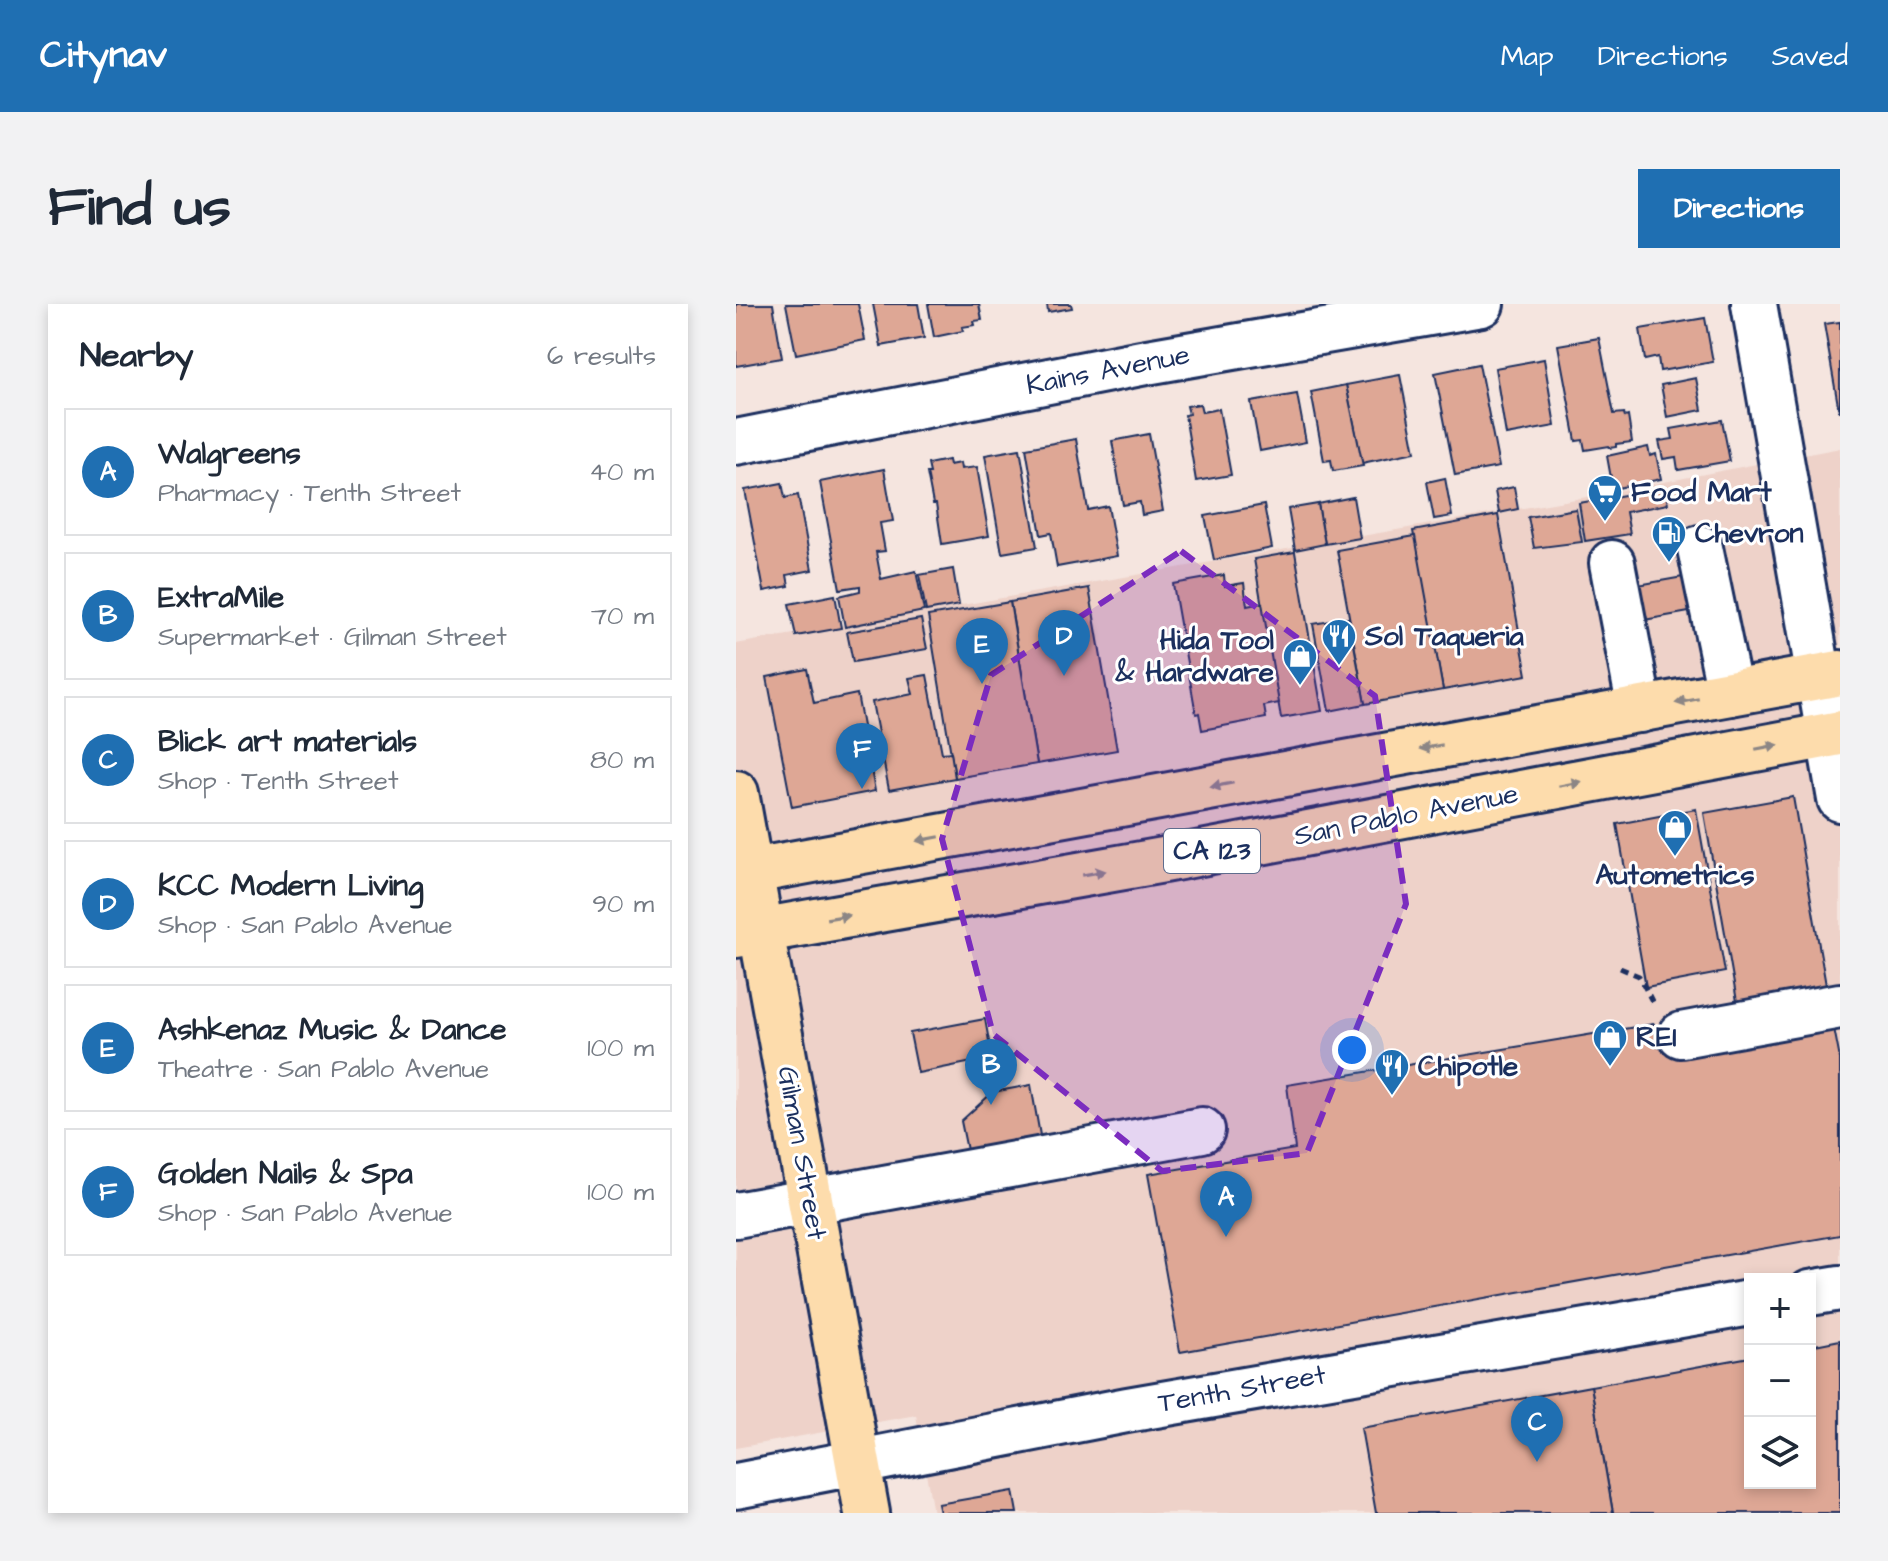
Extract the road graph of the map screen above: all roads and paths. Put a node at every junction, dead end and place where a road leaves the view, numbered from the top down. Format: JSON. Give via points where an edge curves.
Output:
{"nodes":[{"id":1,"x":1481,"y":304,"type":"edge"},
{"id":2,"x":1754,"y":304,"type":"edge"},
{"id":3,"x":736,"y":442,"type":"edge"},
{"id":4,"x":1700,"y":548,"type":"dead end"},
{"id":5,"x":1612,"y":563,"type":"dead end"},
{"id":6,"x":1830,"y":675,"type":"edge"},
{"id":7,"x":1730,"y":693,"type":"junction"},
{"id":8,"x":1640,"y":710,"type":"junction"},
{"id":9,"x":1835,"y":734,"type":"edge"},
{"id":10,"x":736,"y":793,"type":"edge"},
{"id":11,"x":1840,"y":799,"type":"edge"},
{"id":12,"x":743,"y":873,"type":"edge"},
{"id":13,"x":748,"y":933,"type":"edge"},
{"id":14,"x":1620,"y":968,"type":"dead end"},
{"id":15,"x":1840,"y":1006,"type":"edge"},
{"id":16,"x":1681,"y":1035,"type":"joint"},
{"id":17,"x":1202,"y":1130,"type":"dead end"},
{"id":18,"x":811,"y":1201,"type":"junction"},
{"id":19,"x":736,"y":1215,"type":"edge"},
{"id":20,"x":1840,"y":1288,"type":"edge"},
{"id":21,"x":1816,"y":1292,"type":"edge"},
{"id":22,"x":1744,"y":1304,"type":"edge"},
{"id":23,"x":858,"y":1463,"type":"junction"},
{"id":24,"x":736,"y":1486,"type":"edge"},
{"id":25,"x":867,"y":1513,"type":"edge"}],
"edges":[{"from":1,"to":3,"type":"street","name":"Kains Avenue"},
{"from":2,"to":6,"type":"street"},
{"from":4,"to":7,"type":"street"},
{"from":5,"to":8,"type":"street"},
{"from":6,"to":7,"type":"main road","number":"CA 123"},
{"from":6,"to":9,"type":"street"},
{"from":7,"to":8,"type":"main road","number":"CA 123","one_way":true},
{"from":8,"to":12,"type":"main road","number":"CA 123","one_way":true},
{"from":9,"to":11,"type":"street"},
{"from":13,"to":9,"type":"main road","name":"San Pablo Avenue","number":"CA 123","one_way":true},
{"from":10,"to":12,"type":"main road","name":"Gilman Street"},
{"from":12,"to":13,"type":"main road","name":"Gilman Street"},
{"from":13,"to":18,"type":"main road","name":"Gilman Street"},
{"from":14,"to":16,"type":"path","via":[[1639,976],[1654,1006]]},
{"from":15,"to":16,"type":"street"},
{"from":17,"to":18,"type":"street"},
{"from":18,"to":19,"type":"street"},
{"from":18,"to":23,"type":"main road","name":"Gilman Street"},
{"from":20,"to":21,"type":"street"},
{"from":22,"to":23,"type":"street","name":"Tenth Street","via":[[1260,1386]]},
{"from":23,"to":24,"type":"street","name":"Tenth Street"},
{"from":23,"to":25,"type":"main road","name":"Gilman Street"}]}
